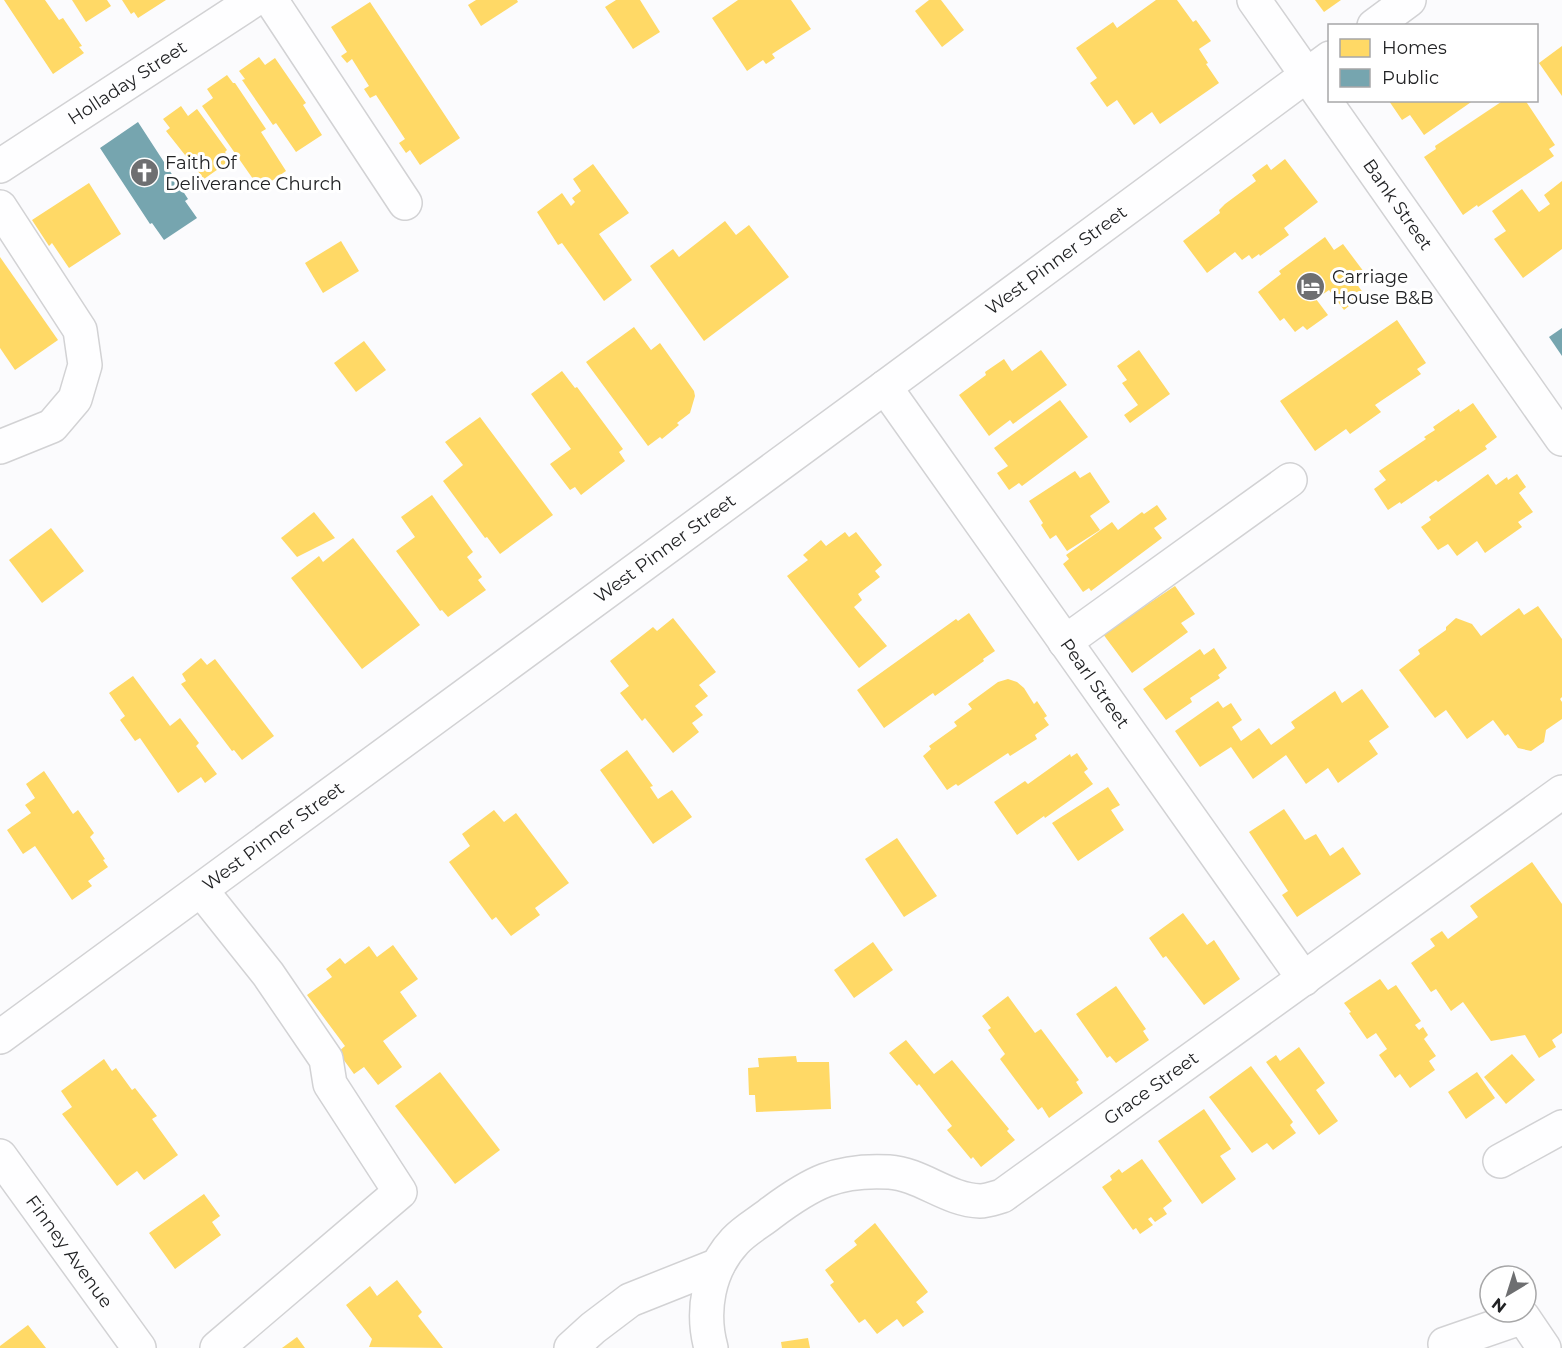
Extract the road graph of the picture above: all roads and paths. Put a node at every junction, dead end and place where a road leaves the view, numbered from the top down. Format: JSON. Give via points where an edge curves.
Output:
{"nodes":[{"id":1,"x":254,"y":0,"type":"edge"},
{"id":2,"x":271,"y":0,"type":"edge"},
{"id":3,"x":1254,"y":0,"type":"edge"},
{"id":4,"x":1409,"y":0,"type":"edge"},
{"id":5,"x":1377,"y":24,"type":"edge"},
{"id":6,"x":1317,"y":66,"type":"edge"},
{"id":7,"x":1328,"y":83,"type":"edge"},
{"id":8,"x":1341,"y":102,"type":"edge"},
{"id":9,"x":0,"y":166,"type":"edge"},
{"id":10,"x":405,"y":203,"type":"dead end"},
{"id":11,"x":0,"y":207,"type":"edge"},
{"id":12,"x":885,"y":387,"type":"junction"},
{"id":13,"x":1562,"y":439,"type":"edge"},
{"id":14,"x":0,"y":447,"type":"edge"},
{"id":15,"x":1290,"y":480,"type":"dead end"},
{"id":16,"x":1065,"y":642,"type":"junction"},
{"id":17,"x":1562,"y":792,"type":"edge"},
{"id":18,"x":201,"y":890,"type":"junction"},
{"id":19,"x":1304,"y":980,"type":"junction"},
{"id":20,"x":0,"y":1037,"type":"edge"},
{"id":21,"x":1562,"y":1127,"type":"edge"},
{"id":22,"x":0,"y":1156,"type":"edge"},
{"id":23,"x":1500,"y":1161,"type":"dead end"},
{"id":24,"x":717,"y":1265,"type":"junction"},
{"id":25,"x":139,"y":1348,"type":"edge"},
{"id":26,"x":217,"y":1348,"type":"edge"},
{"id":27,"x":571,"y":1348,"type":"edge"},
{"id":28,"x":711,"y":1348,"type":"edge"},
{"id":29,"x":1448,"y":1348,"type":"edge"},
{"id":30,"x":1544,"y":1348,"type":"edge"}],
"edges":[{"from":1,"to":9,"type":"street","name":"Holladay Street"},
{"from":2,"to":10,"type":"street"},
{"from":3,"to":6,"type":"street","name":"Bank Street"},
{"from":4,"to":5,"type":"street"},
{"from":6,"to":7,"type":"street","name":"Bank Street"},
{"from":6,"to":12,"type":"street","name":"West Pinner Street"},
{"from":8,"to":13,"type":"street","name":"Bank Street"},
{"from":11,"to":14,"type":"street","via":[[80,330],[85,365],[75,399],[52,426]]},
{"from":12,"to":16,"type":"street","name":"Pearl Street"},
{"from":12,"to":18,"type":"street","name":"West Pinner Street"},
{"from":15,"to":16,"type":"street"},
{"from":16,"to":19,"type":"street","name":"Pearl Street"},
{"from":17,"to":19,"type":"street","name":"Grace Street"},
{"from":18,"to":20,"type":"street","name":"West Pinner Street"},
{"from":18,"to":26,"type":"street","via":[[268,974],[326,1059],[330,1084],[400,1192]]},
{"from":19,"to":24,"type":"street","name":"Grace Street","via":[[1002,1196],[980,1201],[958,1197],[918,1178],[890,1172],[855,1172],[801,1191],[735,1240]]},
{"from":21,"to":23,"type":"street"},
{"from":22,"to":25,"type":"street","name":"Finney Avenue"},
{"from":24,"to":27,"type":"street","via":[[630,1300]]},
{"from":24,"to":28,"type":"street","via":[[706,1313]]},
{"from":29,"to":30,"type":"street","via":[[1445,1344],[1523,1317]]}]}
